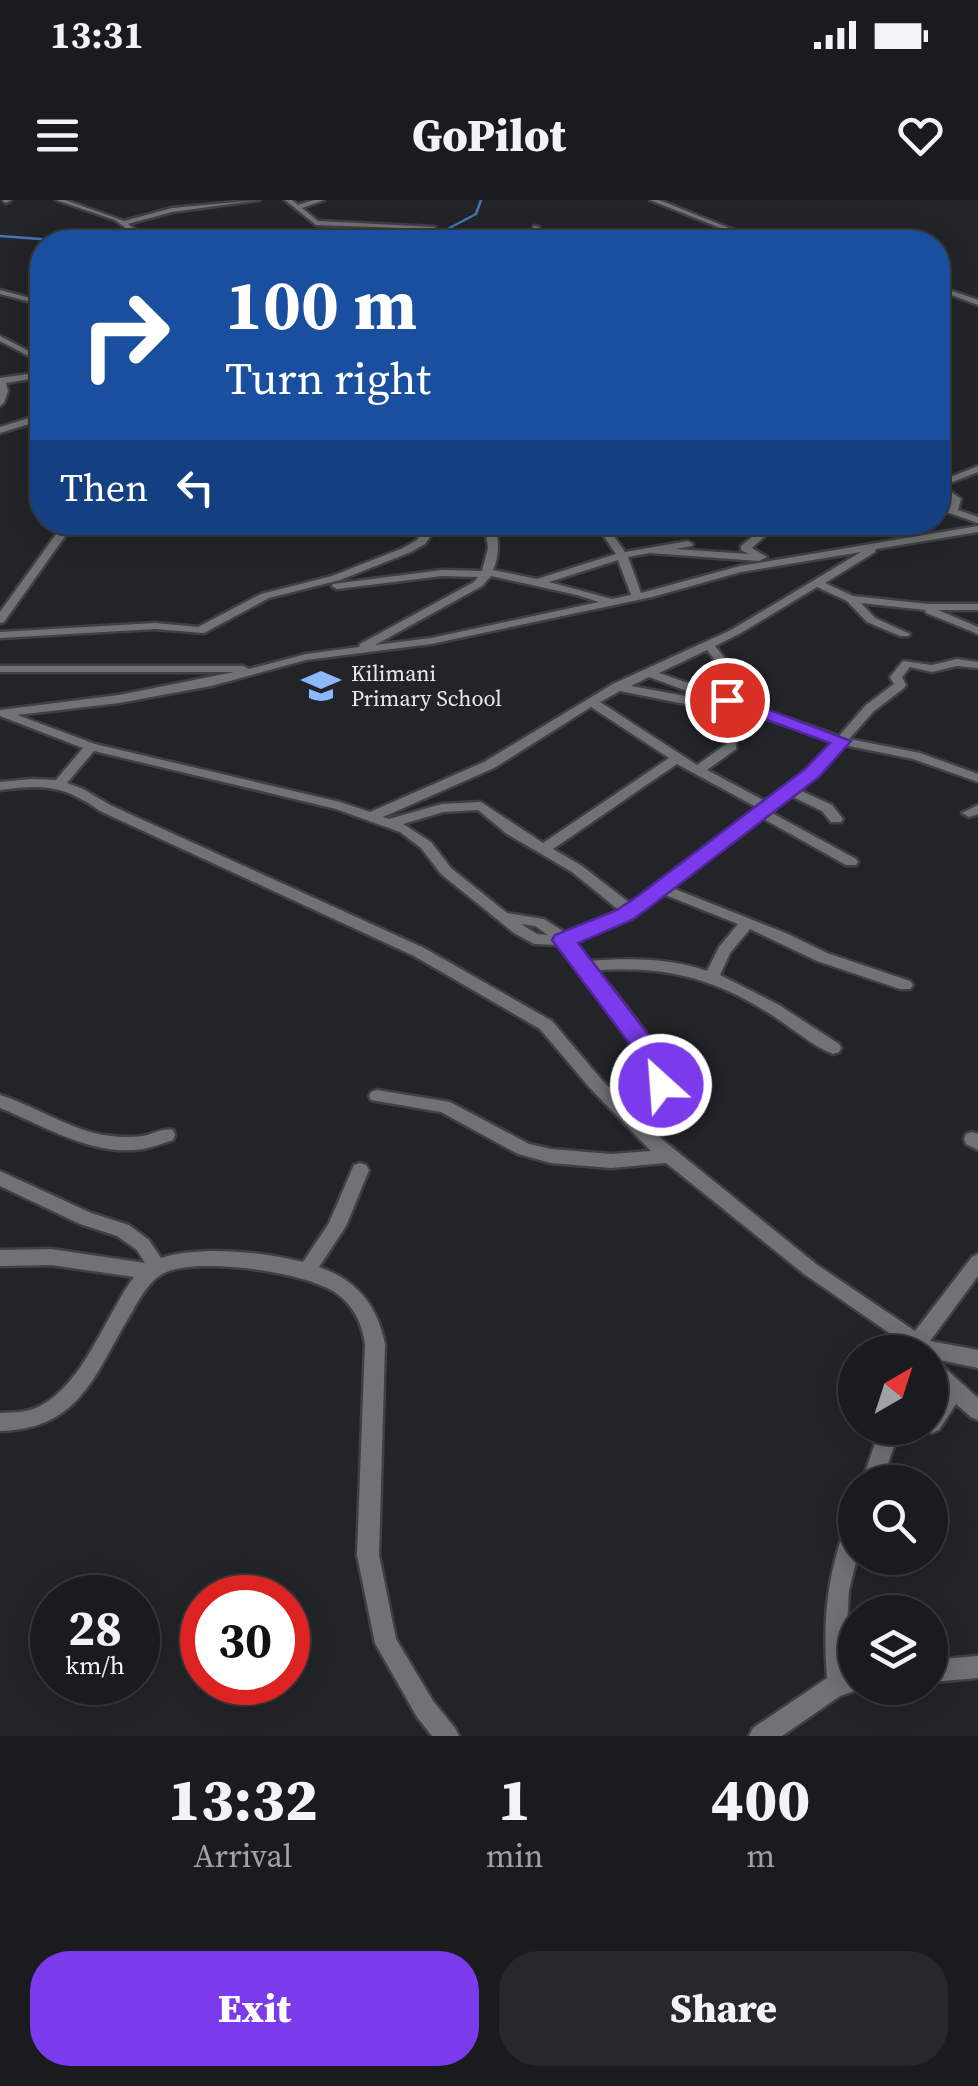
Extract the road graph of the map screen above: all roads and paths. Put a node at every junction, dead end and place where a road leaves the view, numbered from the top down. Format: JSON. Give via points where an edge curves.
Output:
{"nodes":[{"id":1,"x":59,"y":200,"type":"edge"},
{"id":2,"x":256,"y":200,"type":"edge"},
{"id":3,"x":288,"y":200,"type":"edge"},
{"id":4,"x":321,"y":200,"type":"edge"},
{"id":5,"x":653,"y":200,"type":"edge"},
{"id":6,"x":299,"y":207,"type":"junction"},
{"id":7,"x":124,"y":223,"type":"junction"},
{"id":8,"x":536,"y":227,"type":"dead end"},
{"id":9,"x":432,"y":228,"type":"dead end"},
{"id":10,"x":133,"y":230,"type":"edge"},
{"id":11,"x":534,"y":230,"type":"edge"},
{"id":12,"x":730,"y":230,"type":"edge"},
{"id":13,"x":0,"y":292,"type":"edge"},
{"id":14,"x":950,"y":292,"type":"edge"},
{"id":15,"x":30,"y":299,"type":"edge"},
{"id":16,"x":978,"y":303,"type":"edge"},
{"id":17,"x":0,"y":338,"type":"edge"},
{"id":18,"x":21,"y":347,"type":"junction"},
{"id":19,"x":0,"y":352,"type":"edge"},
{"id":20,"x":30,"y":352,"type":"edge"},
{"id":21,"x":30,"y":377,"type":"edge"},
{"id":22,"x":1,"y":381,"type":"edge"},
{"id":23,"x":0,"y":403,"type":"edge"},
{"id":24,"x":0,"y":412,"type":"edge"},
{"id":25,"x":15,"y":412,"type":"dead end"},
{"id":26,"x":30,"y":421,"type":"edge"},
{"id":27,"x":0,"y":430,"type":"edge"},
{"id":28,"x":977,"y":469,"type":"edge"},
{"id":29,"x":950,"y":476,"type":"edge"},
{"id":30,"x":960,"y":476,"type":"junction"},
{"id":31,"x":950,"y":481,"type":"edge"},
{"id":32,"x":950,"y":494,"type":"edge"},
{"id":33,"x":950,"y":509,"type":"edge"},
{"id":34,"x":954,"y":510,"type":"junction"},
{"id":35,"x":978,"y":520,"type":"edge"},
{"id":36,"x":978,"y":529,"type":"edge"},
{"id":37,"x":950,"y":534,"type":"edge"},
{"id":38,"x":61,"y":535,"type":"edge"},
{"id":39,"x":426,"y":535,"type":"edge"},
{"id":40,"x":490,"y":535,"type":"edge"},
{"id":41,"x":608,"y":535,"type":"edge"},
{"id":42,"x":761,"y":535,"type":"edge"},
{"id":43,"x":945,"y":535,"type":"edge"},
{"id":44,"x":612,"y":540,"type":"junction"},
{"id":45,"x":688,"y":544,"type":"dead end"},
{"id":46,"x":875,"y":548,"type":"junction"},
{"id":47,"x":654,"y":551,"type":"junction"},
{"id":48,"x":622,"y":555,"type":"junction"},
{"id":49,"x":768,"y":560,"type":"junction"},
{"id":50,"x":488,"y":573,"type":"junction"},
{"id":51,"x":538,"y":582,"type":"junction"},
{"id":52,"x":819,"y":584,"type":"junction"},
{"id":53,"x":286,"y":590,"type":"junction"},
{"id":54,"x":637,"y":596,"type":"junction"},
{"id":55,"x":851,"y":598,"type":"junction"},
{"id":56,"x":609,"y":602,"type":"junction"},
{"id":57,"x":917,"y":606,"type":"junction"},
{"id":58,"x":978,"y":608,"type":"edge"},
{"id":59,"x":0,"y":620,"type":"edge"},
{"id":60,"x":978,"y":632,"type":"edge"},
{"id":61,"x":904,"y":634,"type":"dead end"},
{"id":62,"x":0,"y":635,"type":"edge"},
{"id":63,"x":709,"y":645,"type":"junction"},
{"id":64,"x":356,"y":650,"type":"junction"},
{"id":65,"x":978,"y":666,"type":"edge"},
{"id":66,"x":0,"y":669,"type":"edge"},
{"id":67,"x":262,"y":670,"type":"junction"},
{"id":68,"x":648,"y":672,"type":"junction"},
{"id":69,"x":617,"y":687,"type":"junction"},
{"id":70,"x":722,"y":698,"type":"junction"},
{"id":71,"x":591,"y":702,"type":"junction"},
{"id":72,"x":1,"y":713,"type":"edge"},
{"id":73,"x":842,"y":741,"type":"junction"},
{"id":74,"x":732,"y":746,"type":"dead end"},
{"id":75,"x":91,"y":747,"type":"junction"},
{"id":76,"x":678,"y":758,"type":"junction"},
{"id":77,"x":698,"y":771,"type":"junction"},
{"id":78,"x":978,"y":778,"type":"edge"},
{"id":79,"x":61,"y":782,"type":"junction"},
{"id":80,"x":0,"y":786,"type":"edge"},
{"id":81,"x":789,"y":790,"type":"junction"},
{"id":82,"x":763,"y":809,"type":"junction"},
{"id":83,"x":373,"y":816,"type":"junction"},
{"id":84,"x":836,"y":818,"type":"dead end"},
{"id":85,"x":390,"y":823,"type":"junction"},
{"id":86,"x":544,"y":849,"type":"junction"},
{"id":87,"x":851,"y":862,"type":"dead end"},
{"id":88,"x":660,"y":888,"type":"junction"},
{"id":89,"x":630,"y":911,"type":"junction"},
{"id":90,"x":747,"y":923,"type":"junction"},
{"id":91,"x":565,"y":940,"type":"junction"},
{"id":92,"x":586,"y":966,"type":"junction"},
{"id":93,"x":712,"y":976,"type":"junction"},
{"id":94,"x":905,"y":985,"type":"dead end"},
{"id":95,"x":833,"y":1048,"type":"dead end"},
{"id":96,"x":377,"y":1096,"type":"dead end"},
{"id":97,"x":0,"y":1101,"type":"edge"},
{"id":98,"x":167,"y":1134,"type":"dead end"},
{"id":99,"x":649,"y":1138,"type":"junction"},
{"id":100,"x":668,"y":1156,"type":"junction"},
{"id":101,"x":360,"y":1170,"type":"dead end"},
{"id":102,"x":0,"y":1178,"type":"edge"},
{"id":103,"x":6,"y":1255,"type":"edge"},
{"id":104,"x":978,"y":1262,"type":"edge"},
{"id":105,"x":154,"y":1270,"type":"junction"},
{"id":106,"x":307,"y":1271,"type":"junction"},
{"id":107,"x":904,"y":1335,"type":"edge"},
{"id":108,"x":927,"y":1335,"type":"edge"},
{"id":109,"x":948,"y":1354,"type":"edge"},
{"id":110,"x":978,"y":1359,"type":"edge"},
{"id":111,"x":948,"y":1384,"type":"edge"},
{"id":112,"x":954,"y":1390,"type":"junction"},
{"id":113,"x":948,"y":1399,"type":"edge"},
{"id":114,"x":978,"y":1411,"type":"edge"},
{"id":115,"x":0,"y":1422,"type":"edge"},
{"id":116,"x":839,"y":1575,"type":"edge"},
{"id":117,"x":838,"y":1640,"type":"edge"},
{"id":118,"x":978,"y":1667,"type":"edge"},
{"id":119,"x":948,"y":1670,"type":"edge"},
{"id":120,"x":838,"y":1688,"type":"edge"},
{"id":121,"x":447,"y":1736,"type":"edge"},
{"id":122,"x":760,"y":1736,"type":"edge"}],
"edges":[{"from":1,"to":7,"type":"street"},
{"from":2,"to":7,"type":"street"},
{"from":3,"to":6,"type":"street"},
{"from":4,"to":6,"type":"street"},
{"from":5,"to":12,"type":"street"},
{"from":6,"to":9,"type":"street","via":[[316,223]]},
{"from":7,"to":10,"type":"street"},
{"from":8,"to":11,"type":"street"},
{"from":13,"to":15,"type":"street"},
{"from":14,"to":16,"type":"street"},
{"from":17,"to":18,"type":"street"},
{"from":18,"to":19,"type":"street"},
{"from":18,"to":20,"type":"street"},
{"from":21,"to":22,"type":"street"},
{"from":22,"to":23,"type":"street"},
{"from":24,"to":25,"type":"street"},
{"from":26,"to":27,"type":"street"},
{"from":28,"to":30,"type":"street"},
{"from":29,"to":30,"type":"street"},
{"from":30,"to":31,"type":"street"},
{"from":32,"to":34,"type":"street"},
{"from":33,"to":34,"type":"street"},
{"from":34,"to":35,"type":"street"},
{"from":36,"to":37,"type":"street"},
{"from":38,"to":59,"type":"street"},
{"from":39,"to":53,"type":"street","via":[[407,550],[336,578]]},
{"from":40,"to":50,"type":"street","via":[[494,558]]},
{"from":41,"to":44,"type":"street"},
{"from":42,"to":49,"type":"street","via":[[745,548]]},
{"from":43,"to":46,"type":"street"},
{"from":44,"to":47,"type":"street"},
{"from":44,"to":48,"type":"street"},
{"from":45,"to":47,"type":"street"},
{"from":46,"to":49,"type":"street"},
{"from":46,"to":52,"type":"street"},
{"from":47,"to":48,"type":"street"},
{"from":47,"to":49,"type":"street"},
{"from":48,"to":51,"type":"street"},
{"from":48,"to":54,"type":"street"},
{"from":49,"to":54,"type":"street"},
{"from":50,"to":51,"type":"street"},
{"from":50,"to":53,"type":"street"},
{"from":50,"to":64,"type":"street","via":[[472,590]]},
{"from":51,"to":56,"type":"street"},
{"from":52,"to":55,"type":"street"},
{"from":52,"to":63,"type":"street"},
{"from":53,"to":62,"type":"street","via":[[197,632],[155,626]]},
{"from":54,"to":56,"type":"street"},
{"from":55,"to":57,"type":"street"},
{"from":55,"to":61,"type":"street","via":[[871,620]]},
{"from":56,"to":64,"type":"street","via":[[431,641]]},
{"from":57,"to":58,"type":"street"},
{"from":57,"to":60,"type":"street"},
{"from":63,"to":68,"type":"street"},
{"from":63,"to":70,"type":"street","via":[[732,675],[734,684]]},
{"from":64,"to":67,"type":"street"},
{"from":65,"to":73,"type":"street","via":[[908,663],[896,677],[900,685]]},
{"from":66,"to":67,"type":"street"},
{"from":67,"to":72,"type":"street","via":[[120,699]]},
{"from":68,"to":69,"type":"street"},
{"from":68,"to":70,"type":"street"},
{"from":69,"to":70,"type":"street","via":[[686,700]]},
{"from":69,"to":71,"type":"street"},
{"from":70,"to":73,"type":"street"},
{"from":71,"to":76,"type":"street"},
{"from":71,"to":83,"type":"street","via":[[489,764]]},
{"from":72,"to":75,"type":"street"},
{"from":73,"to":78,"type":"street"},
{"from":73,"to":81,"type":"street"},
{"from":74,"to":77,"type":"street"},
{"from":75,"to":79,"type":"street"},
{"from":75,"to":83,"type":"street"},
{"from":76,"to":77,"type":"street"},
{"from":76,"to":86,"type":"street"},
{"from":77,"to":82,"type":"street"},
{"from":79,"to":80,"type":"street"},
{"from":79,"to":99,"type":"street","via":[[419,952],[524,1010],[553,1032]]},
{"from":81,"to":82,"type":"street"},
{"from":81,"to":84,"type":"street"},
{"from":82,"to":87,"type":"street"},
{"from":82,"to":88,"type":"street"},
{"from":83,"to":85,"type":"street"},
{"from":85,"to":86,"type":"street","via":[[442,808],[481,806]]},
{"from":85,"to":91,"type":"street","via":[[426,845],[446,871],[502,917],[539,922]]},
{"from":86,"to":89,"type":"street"},
{"from":88,"to":89,"type":"street"},
{"from":88,"to":90,"type":"street"},
{"from":89,"to":91,"type":"street"},
{"from":90,"to":93,"type":"street"},
{"from":90,"to":94,"type":"street"},
{"from":91,"to":92,"type":"street"},
{"from":92,"to":93,"type":"street","via":[[659,964]]},
{"from":92,"to":99,"type":"street","via":[[659,1072]]},
{"from":93,"to":95,"type":"street"},
{"from":96,"to":100,"type":"street","via":[[444,1106],[524,1149],[551,1156]]},
{"from":97,"to":98,"type":"street","via":[[111,1144],[132,1146]]},
{"from":99,"to":100,"type":"street"},
{"from":100,"to":107,"type":"street"},
{"from":101,"to":106,"type":"street","via":[[337,1226]]},
{"from":102,"to":105,"type":"street","via":[[123,1230],[143,1246]]},
{"from":103,"to":105,"type":"street"},
{"from":104,"to":108,"type":"street"},
{"from":105,"to":106,"type":"street","via":[[190,1259]]},
{"from":105,"to":115,"type":"street","via":[[59,1409],[33,1422]]},
{"from":106,"to":121,"type":"street","via":[[353,1294],[372,1323],[368,1555],[386,1643]]},
{"from":109,"to":110,"type":"street"},
{"from":111,"to":112,"type":"street"},
{"from":112,"to":113,"type":"street"},
{"from":112,"to":114,"type":"street"},
{"from":116,"to":117,"type":"street","via":[[833,1616]]},
{"from":118,"to":119,"type":"street"},
{"from":120,"to":122,"type":"street"}]}
